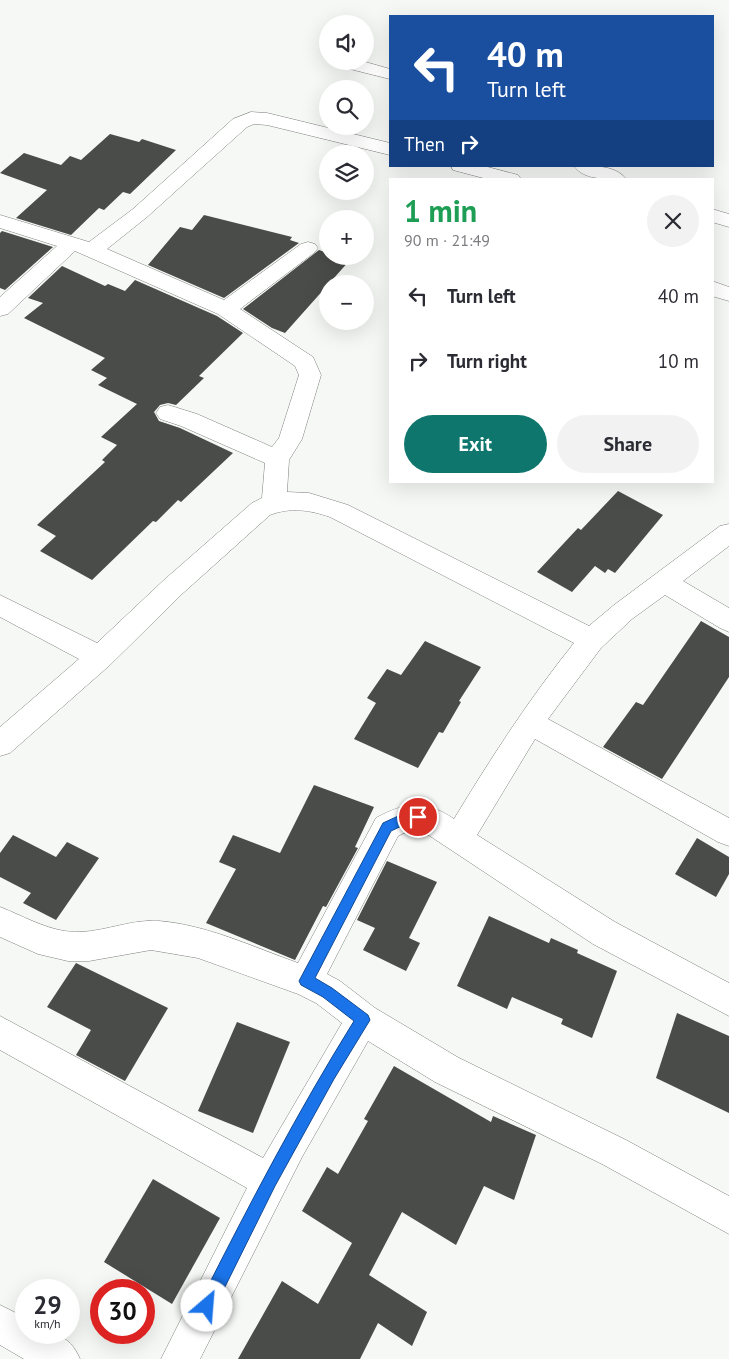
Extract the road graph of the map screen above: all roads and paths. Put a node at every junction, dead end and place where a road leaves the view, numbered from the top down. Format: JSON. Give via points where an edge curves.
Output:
{"nodes":[{"id":1,"x":373,"y":70,"type":"edge"},
{"id":2,"x":389,"y":74,"type":"edge"},
{"id":3,"x":389,"y":149,"type":"edge"},
{"id":4,"x":464,"y":167,"type":"edge"},
{"id":5,"x":527,"y":167,"type":"edge"},
{"id":6,"x":586,"y":167,"type":"edge"},
{"id":7,"x":506,"y":178,"type":"edge"},
{"id":8,"x":517,"y":178,"type":"edge"},
{"id":9,"x":613,"y":178,"type":"edge"},
{"id":10,"x":714,"y":216,"type":"edge"},
{"id":11,"x":0,"y":221,"type":"edge"},
{"id":12,"x":729,"y":221,"type":"edge"},
{"id":13,"x":72,"y":243,"type":"junction"},
{"id":14,"x":308,"y":248,"type":"dead end"},
{"id":15,"x":92,"y":250,"type":"junction"},
{"id":16,"x":714,"y":289,"type":"edge"},
{"id":17,"x":729,"y":294,"type":"edge"},
{"id":18,"x":0,"y":309,"type":"edge"},
{"id":19,"x":226,"y":309,"type":"junction"},
{"id":20,"x":168,"y":413,"type":"dead end"},
{"id":21,"x":277,"y":460,"type":"junction"},
{"id":22,"x":274,"y":503,"type":"junction"},
{"id":23,"x":729,"y":533,"type":"edge"},
{"id":24,"x":664,"y":582,"type":"junction"},
{"id":25,"x":0,"y":606,"type":"edge"},
{"id":26,"x":729,"y":621,"type":"edge"},
{"id":27,"x":592,"y":640,"type":"junction"},
{"id":28,"x":100,"y":657,"type":"junction"},
{"id":29,"x":532,"y":723,"type":"junction"},
{"id":30,"x":6,"y":731,"type":"edge"},
{"id":31,"x":729,"y":833,"type":"edge"},
{"id":32,"x":458,"y":839,"type":"junction"},
{"id":33,"x":0,"y":922,"type":"edge"},
{"id":34,"x":306,"y":981,"type":"junction"},
{"id":35,"x":729,"y":1000,"type":"edge"},
{"id":36,"x":363,"y":1020,"type":"junction"},
{"id":37,"x":0,"y":1032,"type":"edge"},
{"id":38,"x":270,"y":1181,"type":"junction"},
{"id":39,"x":729,"y":1216,"type":"edge"},
{"id":40,"x":0,"y":1324,"type":"edge"},
{"id":41,"x":62,"y":1359,"type":"edge"},
{"id":42,"x":180,"y":1359,"type":"edge"}],
"edges":[{"from":1,"to":2,"type":"street"},
{"from":3,"to":15,"type":"street","via":[[251,118],[240,122],[140,214]]},
{"from":4,"to":7,"type":"street"},
{"from":5,"to":8,"type":"street"},
{"from":6,"to":9,"type":"street"},
{"from":10,"to":12,"type":"street"},
{"from":11,"to":13,"type":"street"},
{"from":13,"to":15,"type":"street"},
{"from":13,"to":18,"type":"street"},
{"from":14,"to":19,"type":"street"},
{"from":15,"to":19,"type":"street"},
{"from":16,"to":17,"type":"street"},
{"from":19,"to":21,"type":"street","via":[[300,357],[309,368],[310,375],[290,438]]},
{"from":20,"to":21,"type":"street"},
{"from":21,"to":22,"type":"street"},
{"from":22,"to":27,"type":"street","via":[[300,500],[339,510]]},
{"from":22,"to":28,"type":"street","via":[[260,509]]},
{"from":23,"to":24,"type":"street"},
{"from":24,"to":26,"type":"street"},
{"from":24,"to":27,"type":"street"},
{"from":25,"to":28,"type":"street"},
{"from":27,"to":29,"type":"street","via":[[551,692]]},
{"from":28,"to":30,"type":"street"},
{"from":29,"to":31,"type":"street"},
{"from":29,"to":32,"type":"street"},
{"from":32,"to":34,"type":"street","via":[[433,820],[418,817],[407,817],[387,827]]},
{"from":32,"to":35,"type":"street","via":[[604,933]]},
{"from":33,"to":34,"type":"street","via":[[57,946],[80,947],[148,935],[163,936],[248,958]]},
{"from":34,"to":36,"type":"street","via":[[328,992]]},
{"from":36,"to":38,"type":"street"},
{"from":36,"to":39,"type":"street","via":[[447,1070],[614,1152]]},
{"from":37,"to":38,"type":"street"},
{"from":38,"to":42,"type":"street"},
{"from":40,"to":41,"type":"street"}]}
